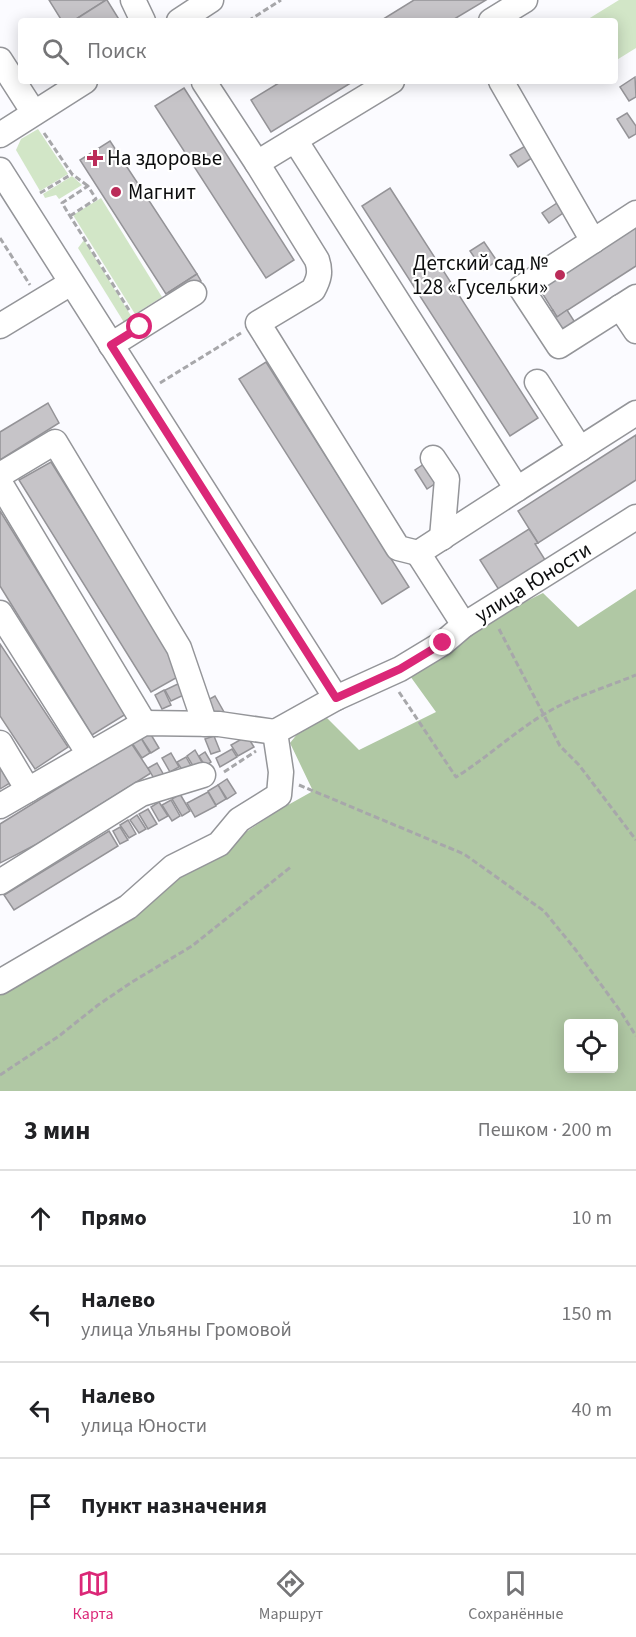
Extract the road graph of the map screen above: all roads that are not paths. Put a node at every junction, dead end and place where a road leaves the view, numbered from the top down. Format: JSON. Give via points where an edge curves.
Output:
{"nodes":[{"id":1,"x":133,"y":0,"type":"edge"},
{"id":2,"x":211,"y":0,"type":"edge"},
{"id":3,"x":525,"y":0,"type":"edge"},
{"id":4,"x":142,"y":18,"type":"edge"},
{"id":5,"x":184,"y":18,"type":"edge"},
{"id":6,"x":496,"y":18,"type":"edge"},
{"id":7,"x":0,"y":60,"type":"edge"},
{"id":8,"x":81,"y":84,"type":"edge"},
{"id":9,"x":205,"y":84,"type":"edge"},
{"id":10,"x":387,"y":84,"type":"edge"},
{"id":11,"x":503,"y":84,"type":"edge"},
{"id":12,"x":37,"y":119,"type":"junction"},
{"id":13,"x":0,"y":135,"type":"edge"},
{"id":14,"x":295,"y":140,"type":"junction"},
{"id":15,"x":257,"y":163,"type":"junction"},
{"id":16,"x":0,"y":170,"type":"edge"},
{"id":17,"x":636,"y":213,"type":"edge"},
{"id":18,"x":592,"y":241,"type":"junction"},
{"id":19,"x":72,"y":283,"type":"junction"},
{"id":20,"x":194,"y":293,"type":"dead end"},
{"id":21,"x":628,"y":302,"type":"edge"},
{"id":22,"x":0,"y":326,"type":"edge"},
{"id":23,"x":636,"y":331,"type":"edge"},
{"id":24,"x":111,"y":345,"type":"junction"},
{"id":25,"x":537,"y":382,"type":"dead end"},
{"id":26,"x":636,"y":413,"type":"edge"},
{"id":27,"x":580,"y":449,"type":"junction"},
{"id":28,"x":433,"y":458,"type":"dead end"},
{"id":29,"x":0,"y":475,"type":"edge"},
{"id":30,"x":0,"y":483,"type":"edge"},
{"id":31,"x":517,"y":489,"type":"junction"},
{"id":32,"x":636,"y":517,"type":"edge"},
{"id":33,"x":442,"y":538,"type":"junction"},
{"id":34,"x":418,"y":553,"type":"junction"},
{"id":35,"x":0,"y":613,"type":"edge"},
{"id":36,"x":464,"y":625,"type":"junction"},
{"id":37,"x":336,"y":698,"type":"junction"},
{"id":38,"x":144,"y":723,"type":"junction"},
{"id":39,"x":205,"y":724,"type":"junction"},
{"id":40,"x":275,"y":732,"type":"junction"},
{"id":41,"x":0,"y":743,"type":"edge"},
{"id":42,"x":89,"y":754,"type":"junction"},
{"id":43,"x":203,"y":775,"type":"dead end"},
{"id":44,"x":28,"y":790,"type":"junction"},
{"id":45,"x":0,"y":806,"type":"edge"},
{"id":46,"x":0,"y":882,"type":"edge"},
{"id":47,"x":0,"y":982,"type":"edge"}],
"edges":[{"from":1,"to":4,"type":"street"},
{"from":2,"to":5,"type":"street"},
{"from":3,"to":6,"type":"street"},
{"from":7,"to":12,"type":"street"},
{"from":8,"to":12,"type":"street"},
{"from":9,"to":15,"type":"street"},
{"from":10,"to":14,"type":"street"},
{"from":11,"to":18,"type":"street"},
{"from":12,"to":13,"type":"street"},
{"from":14,"to":15,"type":"street"},
{"from":14,"to":31,"type":"street"},
{"from":15,"to":34,"type":"street","via":[[321,269],[313,290],[258,323],[398,548]]},
{"from":16,"to":19,"type":"street"},
{"from":17,"to":18,"type":"street"},
{"from":18,"to":21,"type":"street","via":[[521,288],[559,346]]},
{"from":19,"to":22,"type":"street"},
{"from":19,"to":24,"type":"street"},
{"from":20,"to":24,"type":"street"},
{"from":21,"to":23,"type":"street"},
{"from":24,"to":37,"type":"street"},
{"from":25,"to":27,"type":"street"},
{"from":26,"to":27,"type":"street"},
{"from":27,"to":31,"type":"street"},
{"from":28,"to":33,"type":"street","via":[[447,479]]},
{"from":29,"to":39,"type":"street","via":[[55,442],[179,648]]},
{"from":30,"to":38,"type":"street"},
{"from":31,"to":33,"type":"street"},
{"from":32,"to":36,"type":"street","name":"улица Юности"},
{"from":33,"to":34,"type":"street"},
{"from":34,"to":36,"type":"street"},
{"from":35,"to":42,"type":"street"},
{"from":36,"to":37,"type":"street","name":"улица Юности","via":[[400,669]]},
{"from":37,"to":40,"type":"street","name":"улица Юности"},
{"from":38,"to":39,"type":"street"},
{"from":38,"to":42,"type":"street"},
{"from":39,"to":40,"type":"street"},
{"from":40,"to":47,"type":"street","via":[[281,772],[279,795],[239,820],[219,844],[173,867],[128,907]]},
{"from":41,"to":44,"type":"street"},
{"from":42,"to":44,"type":"street"},
{"from":43,"to":46,"type":"street","via":[[141,794]]},
{"from":44,"to":45,"type":"street"}]}
